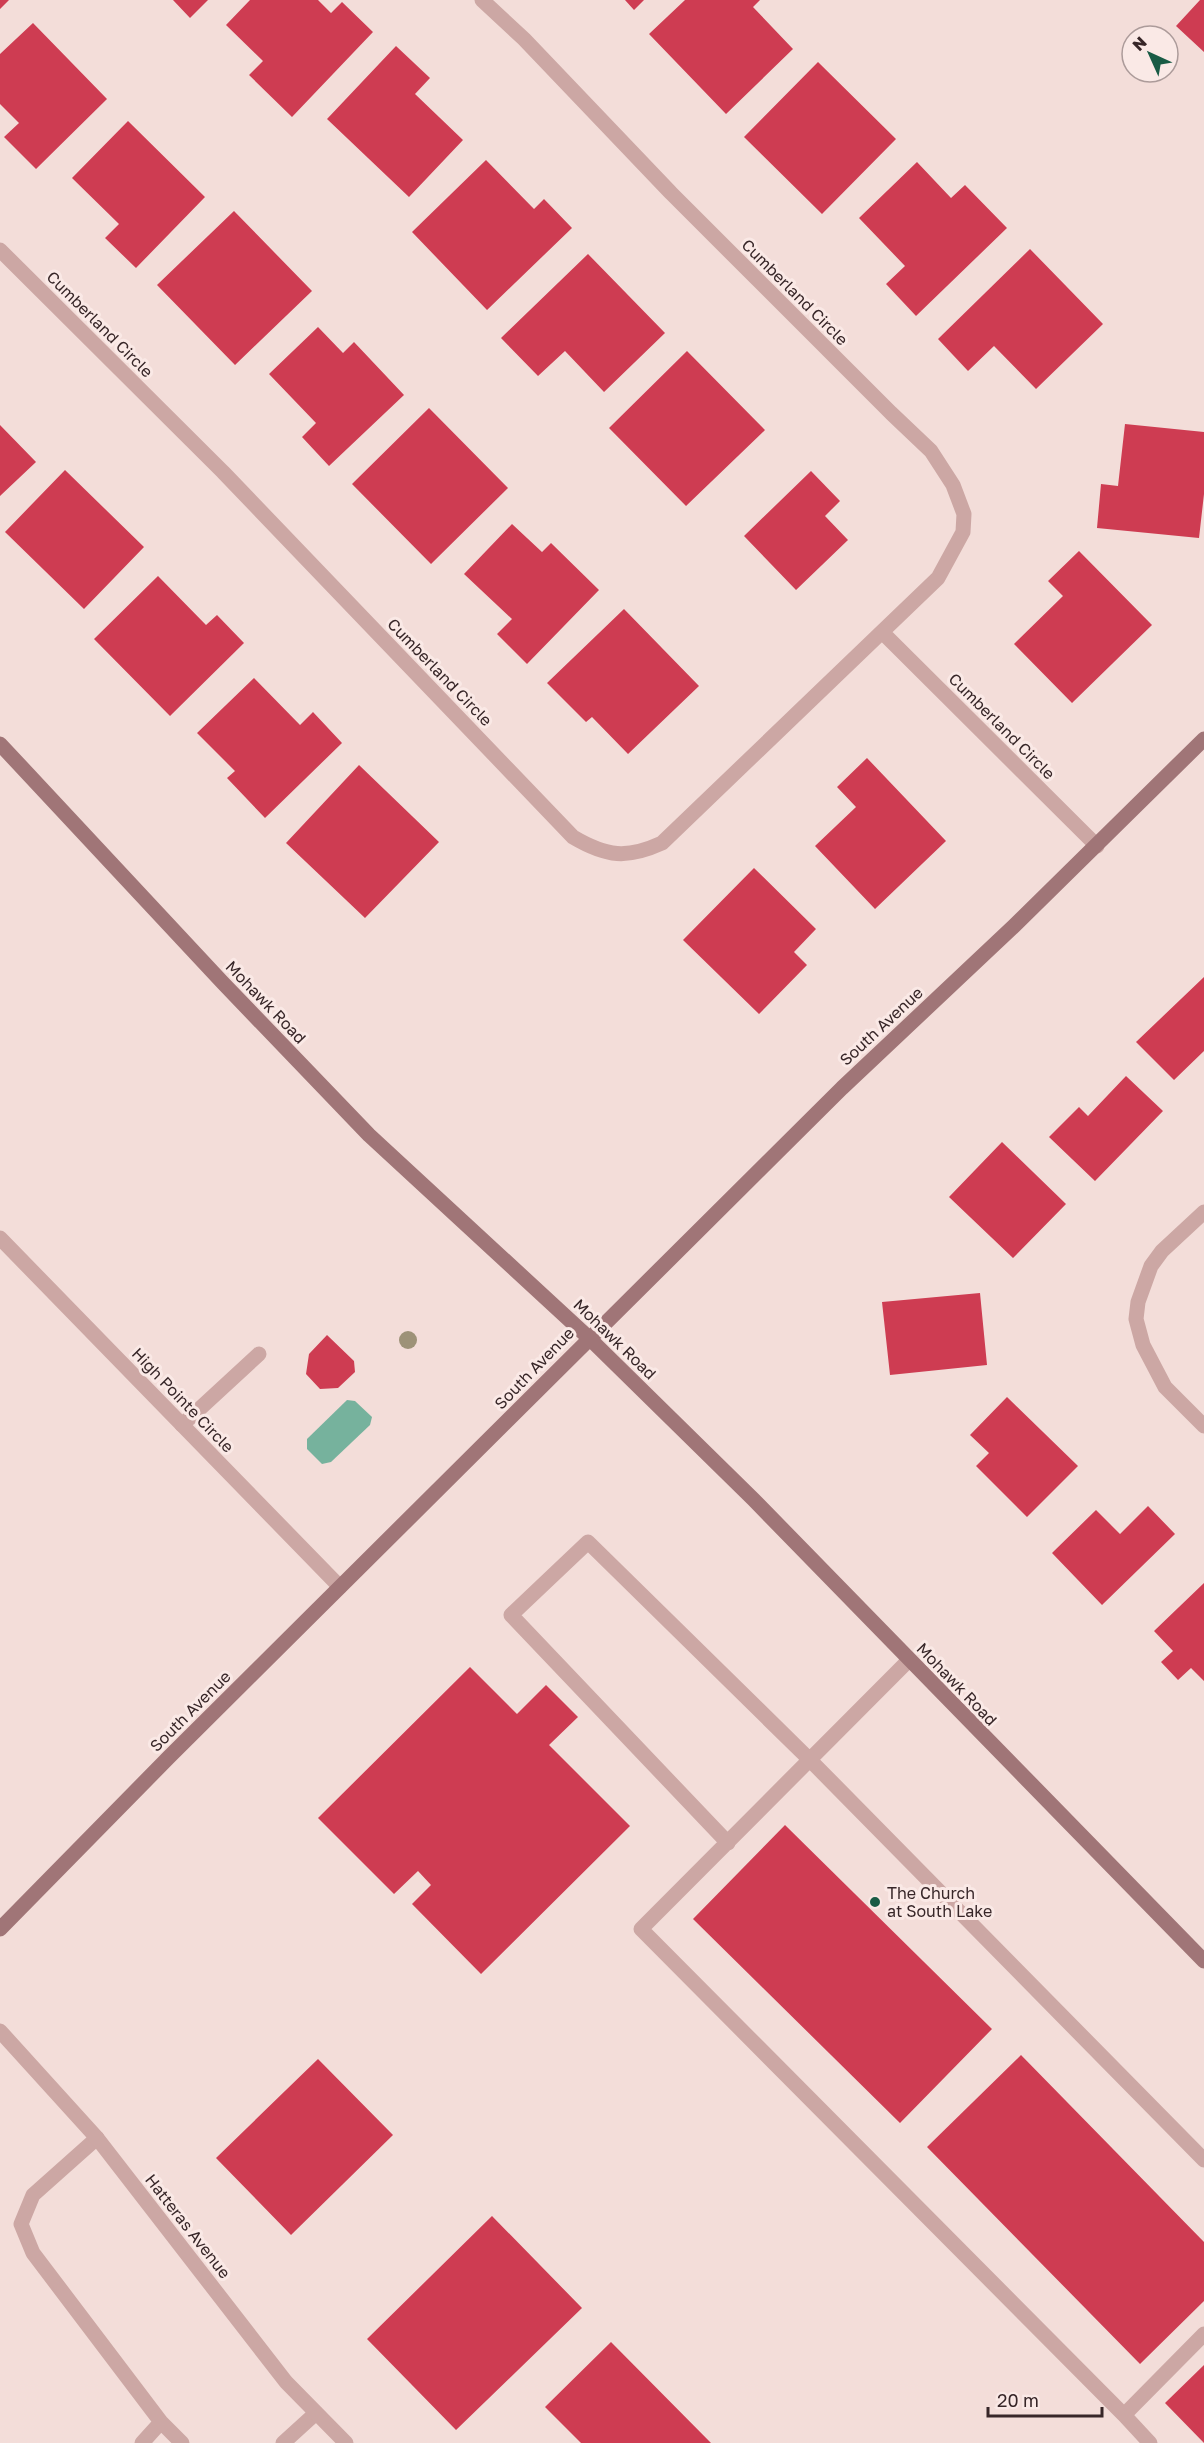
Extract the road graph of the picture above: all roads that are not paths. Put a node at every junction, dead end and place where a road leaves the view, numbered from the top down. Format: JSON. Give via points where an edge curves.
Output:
{"nodes":[{"id":1,"x":482,"y":0,"type":"edge"},
{"id":2,"x":0,"y":250,"type":"edge"},
{"id":3,"x":882,"y":632,"type":"junction"},
{"id":4,"x":1204,"y":739,"type":"edge"},
{"id":5,"x":0,"y":744,"type":"edge"},
{"id":6,"x":1096,"y":846,"type":"junction"},
{"id":7,"x":1204,"y":1212,"type":"edge"},
{"id":8,"x":0,"y":1238,"type":"edge"},
{"id":9,"x":589,"y":1338,"type":"junction"},
{"id":10,"x":259,"y":1354,"type":"dead end"},
{"id":11,"x":182,"y":1425,"type":"junction"},
{"id":12,"x":1204,"y":1426,"type":"edge"},
{"id":13,"x":340,"y":1587,"type":"junction"},
{"id":14,"x":909,"y":1660,"type":"junction"},
{"id":15,"x":810,"y":1760,"type":"junction"},
{"id":16,"x":728,"y":1843,"type":"junction"},
{"id":17,"x":0,"y":1929,"type":"edge"},
{"id":18,"x":1204,"y":1961,"type":"edge"},
{"id":19,"x":0,"y":2031,"type":"edge"},
{"id":20,"x":97,"y":2138,"type":"junction"},
{"id":21,"x":1204,"y":2160,"type":"edge"},
{"id":22,"x":1204,"y":2334,"type":"edge"},
{"id":23,"x":316,"y":2413,"type":"junction"},
{"id":24,"x":1124,"y":2415,"type":"junction"},
{"id":25,"x":161,"y":2422,"type":"junction"},
{"id":26,"x":141,"y":2443,"type":"edge"},
{"id":27,"x":182,"y":2443,"type":"edge"},
{"id":28,"x":283,"y":2443,"type":"edge"},
{"id":29,"x":346,"y":2443,"type":"edge"},
{"id":30,"x":1150,"y":2443,"type":"edge"}],
"edges":[{"from":1,"to":3,"type":"street","name":"Cumberland Circle","via":[[679,202],[932,451],[953,485],[964,514],[963,532],[938,578]]},
{"from":2,"to":3,"type":"street","name":"Cumberland Circle","via":[[223,472],[573,837],[593,848],[616,854],[641,852],[662,843]]},
{"from":3,"to":6,"type":"street","name":"Cumberland Circle"},
{"from":4,"to":6,"type":"street","name":"South Avenue"},
{"from":5,"to":9,"type":"street","name":"Mohawk Road","via":[[369,1135]]},
{"from":6,"to":9,"type":"street","name":"South Avenue","via":[[842,1088]]},
{"from":7,"to":12,"type":"street","via":[[1151,1266],[1136,1319],[1143,1345],[1166,1387]]},
{"from":8,"to":11,"type":"street","name":"High Pointe Circle"},
{"from":9,"to":13,"type":"street","name":"South Avenue"},
{"from":9,"to":14,"type":"street","name":"Mohawk Road"},
{"from":10,"to":11,"type":"street"},
{"from":11,"to":13,"type":"street","name":"High Pointe Circle"},
{"from":13,"to":17,"type":"street","name":"South Avenue"},
{"from":14,"to":15,"type":"street"},
{"from":14,"to":18,"type":"street","name":"Mohawk Road"},
{"from":15,"to":16,"type":"street"},
{"from":15,"to":16,"type":"street","via":[[588,1542],[511,1615]]},
{"from":15,"to":21,"type":"street"},
{"from":16,"to":24,"type":"street","via":[[641,1929]]},
{"from":19,"to":20,"type":"street","name":"Hatteras Avenue"},
{"from":20,"to":23,"type":"street","name":"Hatteras Avenue","via":[[286,2382]]},
{"from":20,"to":25,"type":"street","via":[[33,2195],[21,2224],[33,2253]]},
{"from":22,"to":24,"type":"street"},
{"from":23,"to":28,"type":"street"},
{"from":23,"to":29,"type":"street","name":"Hatteras Avenue"},
{"from":24,"to":30,"type":"street"},
{"from":25,"to":26,"type":"street"},
{"from":25,"to":27,"type":"street"}]}
